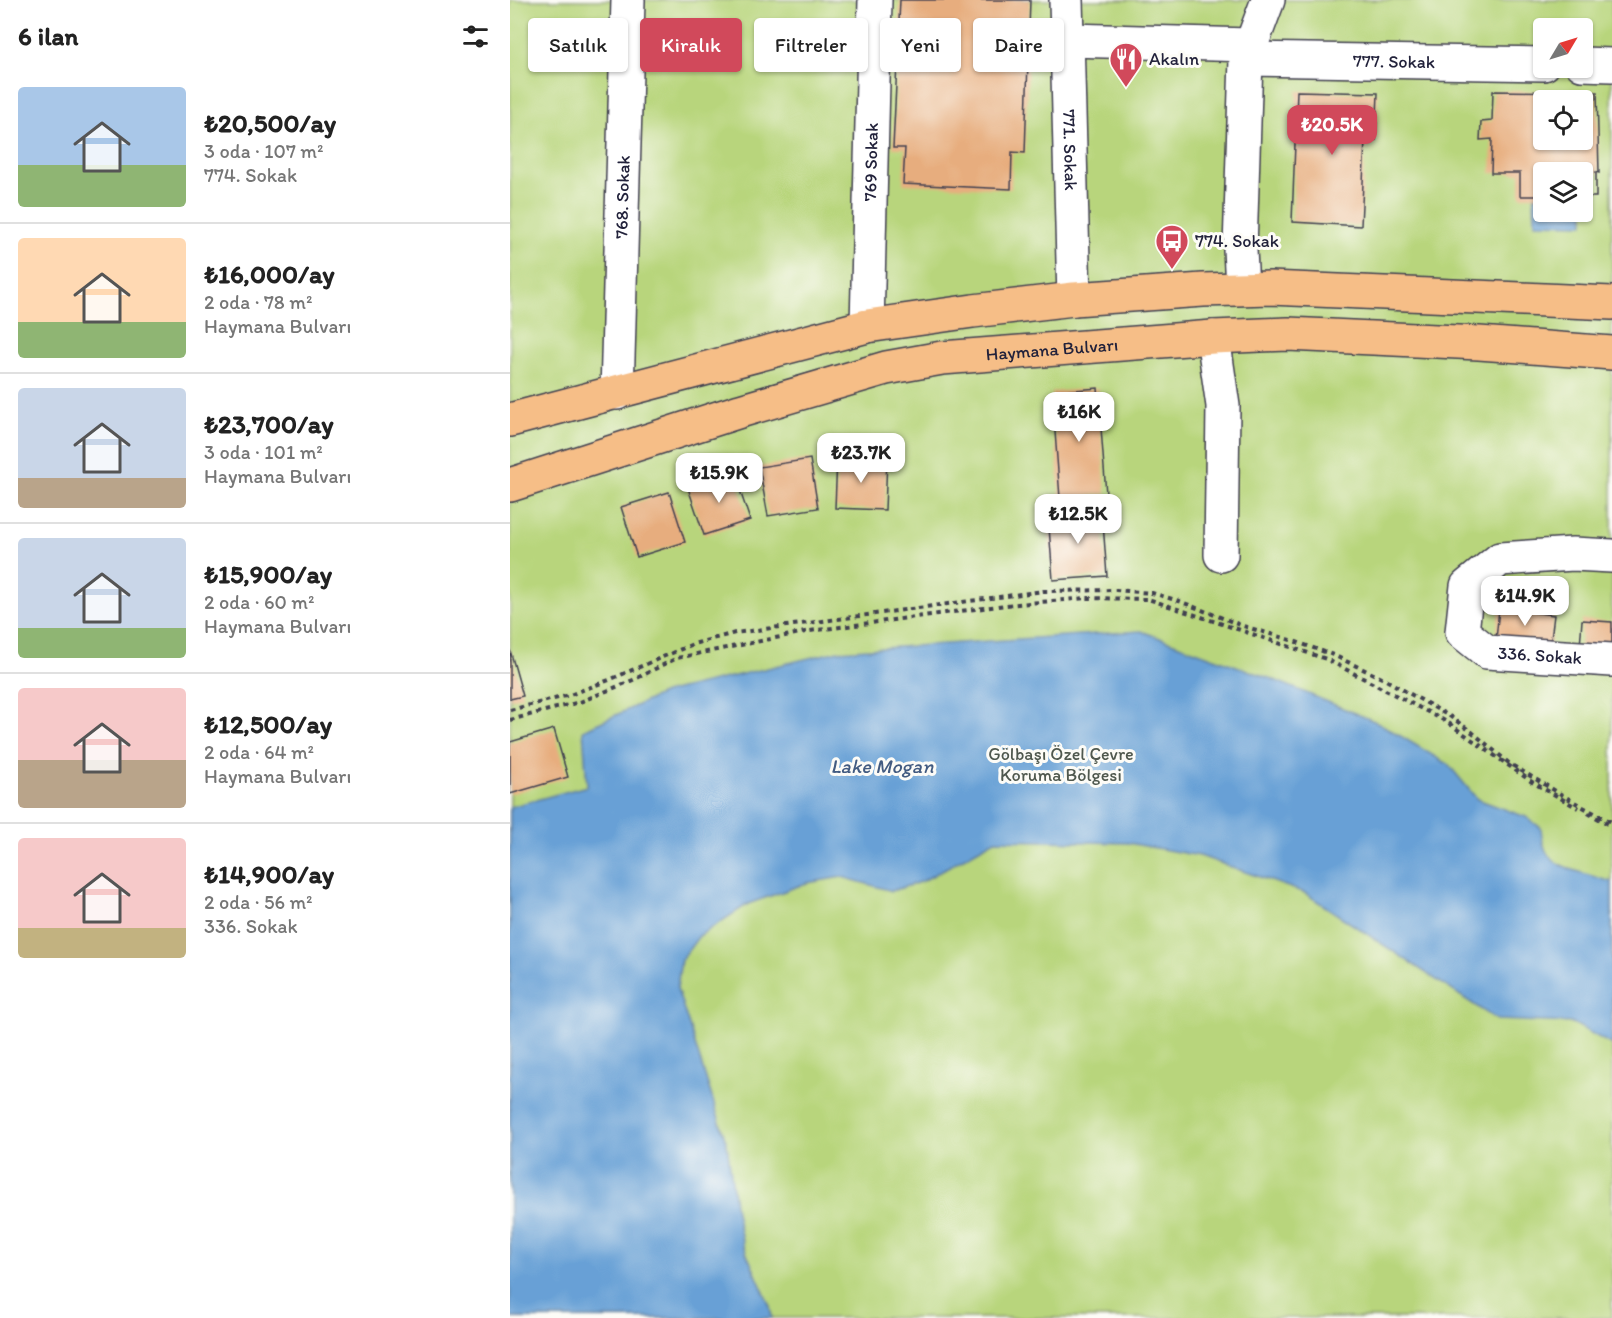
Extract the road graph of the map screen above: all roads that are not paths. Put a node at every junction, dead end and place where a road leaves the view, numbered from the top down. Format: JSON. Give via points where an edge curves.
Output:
{"nodes":[{"id":1,"x":628,"y":0,"type":"edge"},
{"id":2,"x":875,"y":0,"type":"edge"},
{"id":3,"x":1066,"y":0,"type":"edge"},
{"id":4,"x":1268,"y":0,"type":"edge"},
{"id":5,"x":1069,"y":40,"type":"junction"},
{"id":6,"x":1248,"y":52,"type":"junction"},
{"id":7,"x":1533,"y":63,"type":"edge"},
{"id":8,"x":1593,"y":64,"type":"edge"},
{"id":9,"x":1612,"y":65,"type":"edge"},
{"id":10,"x":1242,"y":288,"type":"junction"},
{"id":11,"x":1074,"y":299,"type":"junction"},
{"id":12,"x":1612,"y":303,"type":"edge"},
{"id":13,"x":867,"y":326,"type":"junction"},
{"id":14,"x":1213,"y":337,"type":"junction"},
{"id":15,"x":1612,"y":353,"type":"edge"},
{"id":16,"x":617,"y":393,"type":"junction"},
{"id":17,"x":510,"y":420,"type":"edge"},
{"id":18,"x":510,"y":484,"type":"edge"},
{"id":19,"x":1221,"y":555,"type":"dead end"},
{"id":20,"x":1612,"y":556,"type":"edge"},
{"id":21,"x":1612,"y":660,"type":"edge"}],
"edges":[{"from":1,"to":16,"type":"street","name":"768. Sokak"},
{"from":2,"to":13,"type":"street","name":"769 Sokak"},
{"from":3,"to":5,"type":"street","name":"771. Sokak"},
{"from":4,"to":6,"type":"street"},
{"from":5,"to":6,"type":"street","name":"777. Sokak"},
{"from":5,"to":11,"type":"street","name":"771. Sokak"},
{"from":6,"to":7,"type":"street","name":"777. Sokak"},
{"from":6,"to":10,"type":"street"},
{"from":8,"to":9,"type":"street"},
{"from":10,"to":11,"type":"highway"},
{"from":10,"to":12,"type":"highway"},
{"from":11,"to":13,"type":"highway"},
{"from":13,"to":16,"type":"highway"},
{"from":14,"to":15,"type":"highway","name":"Haymana Bulvarı","via":[[1327,334]]},
{"from":14,"to":18,"type":"highway","name":"Haymana Bulvarı","via":[[961,356],[885,368]]},
{"from":14,"to":19,"type":"street","via":[[1223,406]]},
{"from":16,"to":17,"type":"highway"},
{"from":20,"to":21,"type":"street","name":"336. Sokak","via":[[1574,554],[1500,559],[1467,586],[1462,632],[1488,652]]}]}
